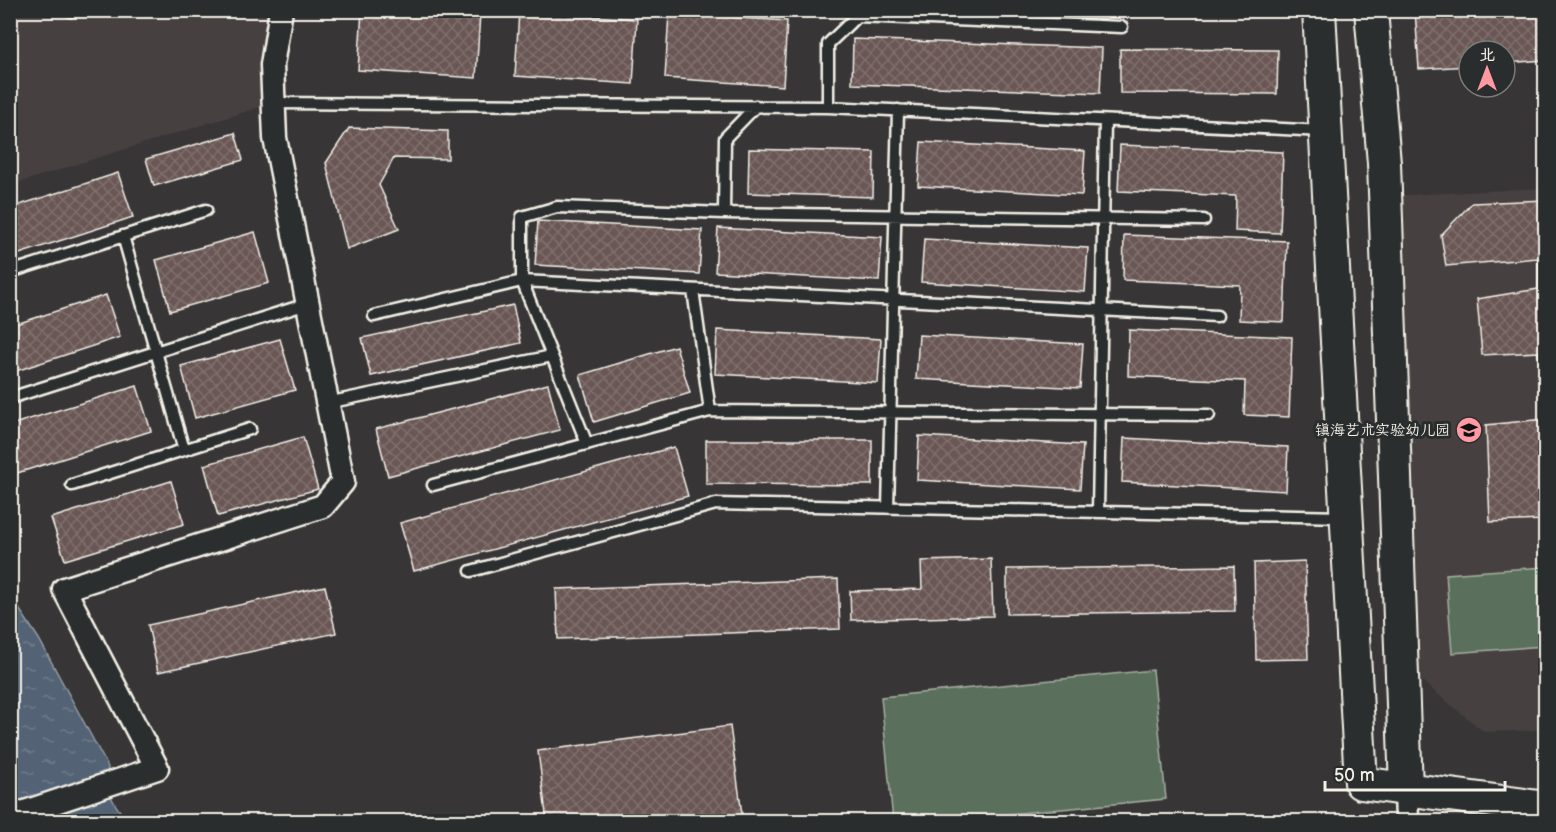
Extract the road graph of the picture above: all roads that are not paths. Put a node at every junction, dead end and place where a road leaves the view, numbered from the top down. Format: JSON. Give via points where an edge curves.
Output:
{"nodes":[{"id":1,"x":281,"y":10,"type":"edge"},
{"id":2,"x":1320,"y":10,"type":"edge"},
{"id":3,"x":1371,"y":10,"type":"edge"},
{"id":4,"x":1122,"y":27,"type":"dead end"},
{"id":5,"x":273,"y":103,"type":"junction"},
{"id":6,"x":756,"y":106,"type":"junction"},
{"id":7,"x":828,"y":107,"type":"junction"},
{"id":8,"x":898,"y":110,"type":"junction"},
{"id":9,"x":1105,"y":121,"type":"junction"},
{"id":10,"x":1326,"y":132,"type":"junction"},
{"id":11,"x":206,"y":210,"type":"dead end"},
{"id":12,"x":724,"y":213,"type":"junction"},
{"id":13,"x":895,"y":215,"type":"junction"},
{"id":14,"x":1103,"y":218,"type":"junction"},
{"id":15,"x":1204,"y":220,"type":"dead end"},
{"id":16,"x":123,"y":236,"type":"junction"},
{"id":17,"x":10,"y":272,"type":"edge"},
{"id":18,"x":522,"y":281,"type":"junction"},
{"id":19,"x":693,"y":290,"type":"junction"},
{"id":20,"x":893,"y":300,"type":"junction"},
{"id":21,"x":307,"y":304,"type":"junction"},
{"id":22,"x":1101,"y":310,"type":"junction"},
{"id":23,"x":374,"y":316,"type":"dead end"},
{"id":24,"x":1217,"y":316,"type":"dead end"},
{"id":25,"x":156,"y":352,"type":"junction"},
{"id":26,"x":552,"y":356,"type":"junction"},
{"id":27,"x":10,"y":398,"type":"edge"},
{"id":28,"x":327,"y":403,"type":"junction"},
{"id":29,"x":710,"y":411,"type":"junction"},
{"id":30,"x":890,"y":412,"type":"junction"},
{"id":31,"x":1100,"y":414,"type":"junction"},
{"id":32,"x":1209,"y":415,"type":"dead end"},
{"id":33,"x":250,"y":429,"type":"dead end"},
{"id":34,"x":587,"y":444,"type":"junction"},
{"id":35,"x":184,"y":450,"type":"junction"},
{"id":36,"x":72,"y":485,"type":"dead end"},
{"id":37,"x":433,"y":485,"type":"dead end"},
{"id":38,"x":888,"y":508,"type":"junction"},
{"id":39,"x":1098,"y":512,"type":"junction"},
{"id":40,"x":1347,"y":517,"type":"junction"},
{"id":41,"x":471,"y":571,"type":"dead end"},
{"id":42,"x":1406,"y":790,"type":"junction"},
{"id":43,"x":1545,"y":808,"type":"edge"},
{"id":44,"x":10,"y":817,"type":"edge"},
{"id":45,"x":1407,"y":822,"type":"edge"}],
"edges":[{"from":1,"to":5,"type":"street","via":[[272,65]]},
{"from":2,"to":10,"type":"street"},
{"from":3,"to":42,"type":"street","via":[[1384,163]]},
{"from":4,"to":7,"type":"lane","via":[[857,16],[828,44]]},
{"from":5,"to":6,"type":"lane"},
{"from":5,"to":21,"type":"street","via":[[275,138]]},
{"from":6,"to":7,"type":"lane"},
{"from":6,"to":12,"type":"lane","via":[[725,138]]},
{"from":7,"to":8,"type":"lane"},
{"from":8,"to":9,"type":"lane"},
{"from":8,"to":13,"type":"lane"},
{"from":9,"to":10,"type":"lane"},
{"from":9,"to":14,"type":"lane"},
{"from":10,"to":40,"type":"street"},
{"from":11,"to":16,"type":"lane"},
{"from":12,"to":13,"type":"lane"},
{"from":12,"to":18,"type":"lane","via":[[557,207],[522,217]]},
{"from":13,"to":14,"type":"lane"},
{"from":13,"to":20,"type":"lane"},
{"from":14,"to":15,"type":"lane"},
{"from":14,"to":22,"type":"lane"},
{"from":16,"to":17,"type":"lane"},
{"from":16,"to":25,"type":"lane"},
{"from":18,"to":19,"type":"lane"},
{"from":18,"to":23,"type":"lane"},
{"from":18,"to":26,"type":"lane"},
{"from":19,"to":20,"type":"lane"},
{"from":19,"to":29,"type":"lane"},
{"from":20,"to":22,"type":"lane"},
{"from":20,"to":30,"type":"lane"},
{"from":21,"to":25,"type":"lane"},
{"from":21,"to":28,"type":"street"},
{"from":22,"to":24,"type":"lane"},
{"from":22,"to":31,"type":"lane"},
{"from":25,"to":27,"type":"lane"},
{"from":25,"to":35,"type":"lane"},
{"from":26,"to":28,"type":"lane"},
{"from":26,"to":34,"type":"lane"},
{"from":28,"to":44,"type":"street","via":[[343,482],[323,506],[64,589],[157,768]]},
{"from":29,"to":30,"type":"lane"},
{"from":29,"to":34,"type":"lane"},
{"from":30,"to":31,"type":"lane"},
{"from":30,"to":38,"type":"lane"},
{"from":31,"to":32,"type":"lane"},
{"from":31,"to":39,"type":"lane"},
{"from":33,"to":35,"type":"lane"},
{"from":34,"to":37,"type":"lane"},
{"from":35,"to":36,"type":"lane"},
{"from":38,"to":39,"type":"lane"},
{"from":38,"to":41,"type":"lane","via":[[716,504]]},
{"from":39,"to":40,"type":"lane"},
{"from":40,"to":42,"type":"street","via":[[1361,783]]},
{"from":42,"to":43,"type":"street"},
{"from":42,"to":45,"type":"street"}]}
